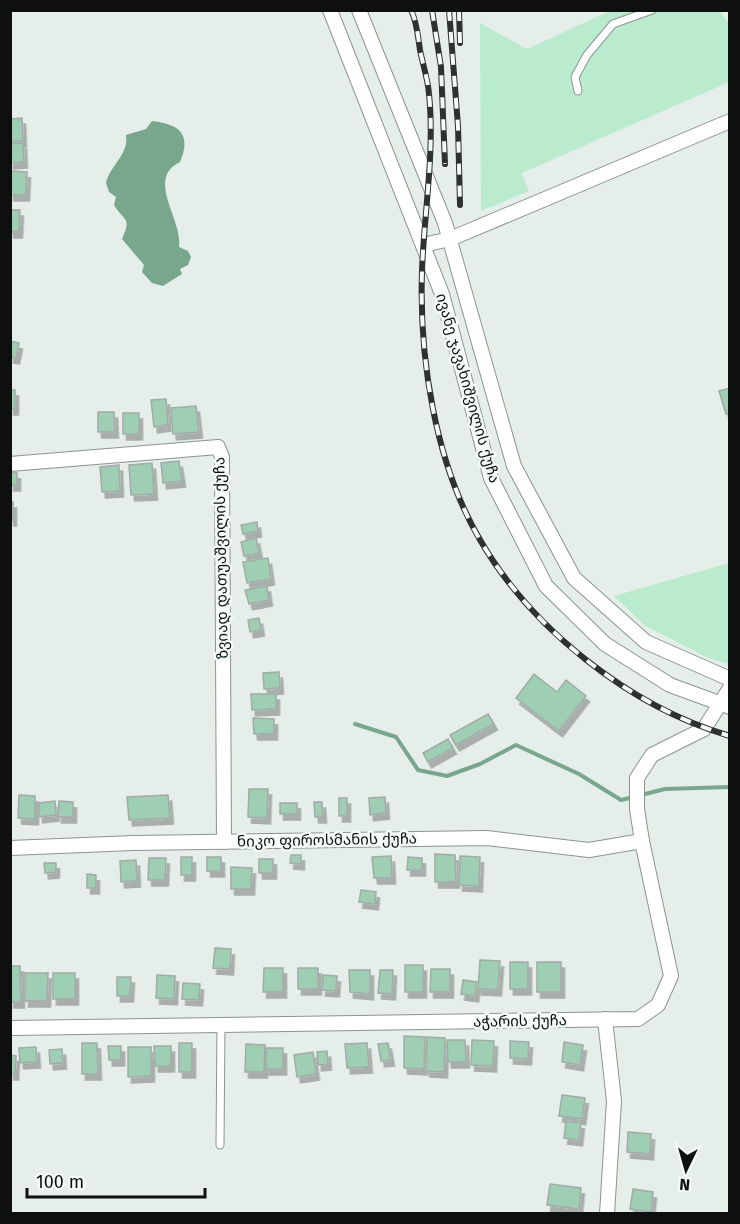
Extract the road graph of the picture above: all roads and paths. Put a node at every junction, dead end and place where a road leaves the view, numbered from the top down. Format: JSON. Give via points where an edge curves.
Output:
{"nodes":[{"id":1,"x":330,"y":10,"type":"edge"},
{"id":2,"x":359,"y":10,"type":"edge"},
{"id":3,"x":652,"y":10,"type":"edge"},
{"id":4,"x":578,"y":91,"type":"dead end"},
{"id":5,"x":729,"y":121,"type":"edge"},
{"id":6,"x":450,"y":239,"type":"junction"},
{"id":7,"x":423,"y":245,"type":"junction"},
{"id":8,"x":10,"y":464,"type":"edge"},
{"id":9,"x":729,"y":679,"type":"edge"},
{"id":10,"x":729,"y":688,"type":"edge"},
{"id":11,"x":724,"y":706,"type":"edge"},
{"id":12,"x":642,"y":841,"type":"junction"},
{"id":13,"x":224,"y":842,"type":"junction"},
{"id":14,"x":10,"y":848,"type":"edge"},
{"id":15,"x":605,"y":1019,"type":"junction"},
{"id":16,"x":221,"y":1025,"type":"junction"},
{"id":17,"x":10,"y":1028,"type":"edge"},
{"id":18,"x":220,"y":1144,"type":"dead end"},
{"id":19,"x":606,"y":1214,"type":"edge"}],
"edges":[{"from":1,"to":7,"type":"street","name":"ივანე ჯავახიშვილის ქუჩა"},
{"from":2,"to":6,"type":"street"},
{"from":3,"to":4,"type":"lane","via":[[613,24],[587,54],[575,76]]},
{"from":5,"to":6,"type":"street"},
{"from":6,"to":7,"type":"street"},
{"from":6,"to":9,"type":"street","via":[[514,466],[574,578],[646,642]]},
{"from":7,"to":11,"type":"street","name":"ივანე ჯავახიშვილის ქუჩა","via":[[447,310],[491,478],[546,586],[605,644],[670,685]]},
{"from":8,"to":13,"type":"street","name":"ზვიად დათუაშვილის ქუჩა","via":[[218,447],[222,457]]},
{"from":10,"to":11,"type":"street","name":"აჭარის ქუჩა"},
{"from":11,"to":12,"type":"street","name":"აჭარის ქუჩა","via":[[704,729],[652,755],[637,778]]},
{"from":12,"to":13,"type":"street","name":"ნიკო ფიროსმანის ქუჩა","via":[[589,850],[487,838]]},
{"from":12,"to":15,"type":"street","name":"აჭარის ქუჩა","via":[[671,975],[658,1005],[638,1019]]},
{"from":13,"to":14,"type":"street","name":"ნიკო ფიროსმანის ქუჩა"},
{"from":15,"to":16,"type":"street","name":"აჭარის ქუჩა"},
{"from":15,"to":19,"type":"street","via":[[614,1101]]},
{"from":16,"to":17,"type":"street","name":"აჭარის ქუჩა"},
{"from":16,"to":18,"type":"lane"}]}
